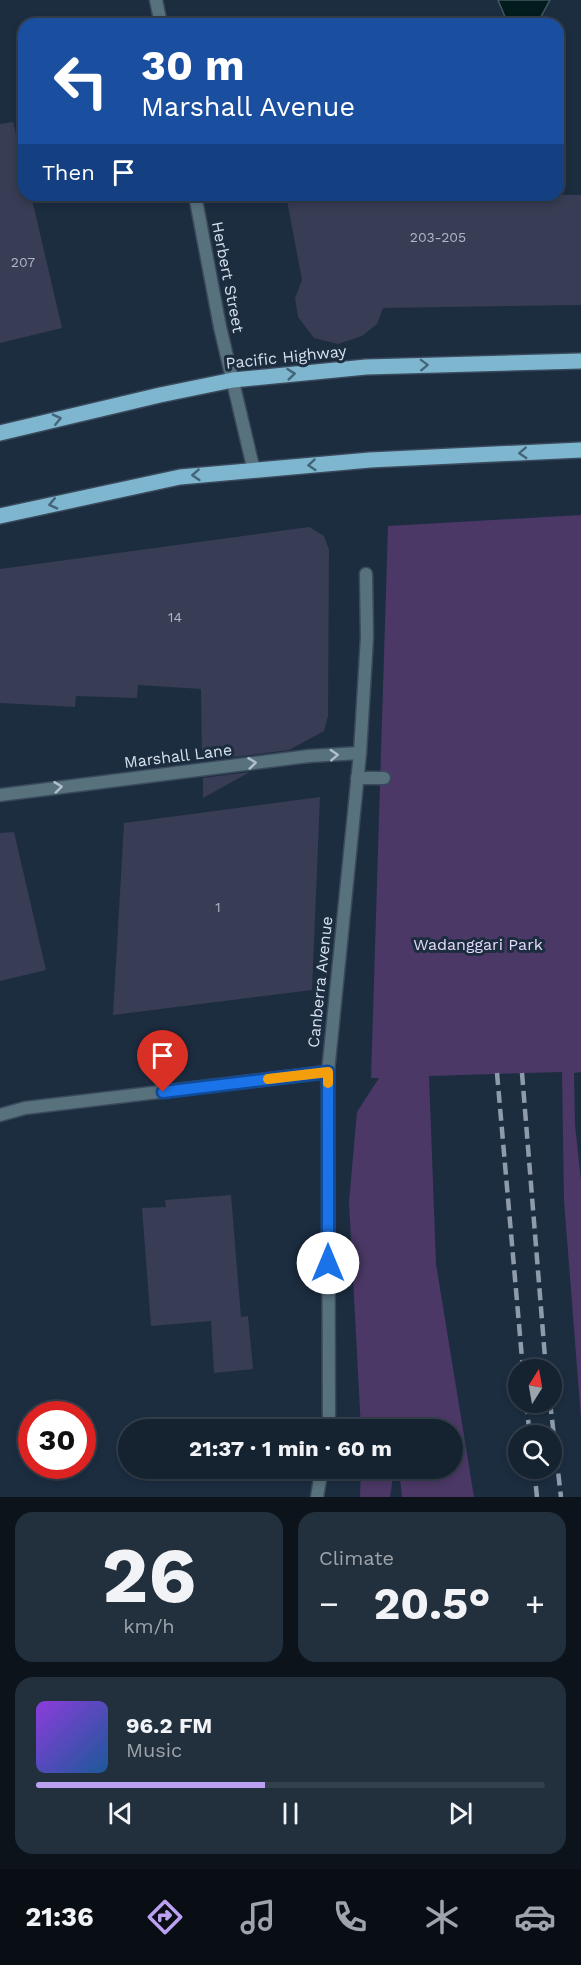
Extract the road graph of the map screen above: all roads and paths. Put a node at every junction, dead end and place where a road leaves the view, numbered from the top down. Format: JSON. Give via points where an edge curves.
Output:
{"nodes":[{"id":1,"x":156,"y":0,"type":"edge"},
{"id":2,"x":160,"y":18,"type":"edge"},
{"id":3,"x":196,"y":201,"type":"edge"},
{"id":4,"x":581,"y":361,"type":"edge"},
{"id":5,"x":233,"y":380,"type":"junction"},
{"id":6,"x":0,"y":433,"type":"edge"},
{"id":7,"x":581,"y":450,"type":"edge"},
{"id":8,"x":254,"y":471,"type":"junction"},
{"id":9,"x":0,"y":516,"type":"edge"},
{"id":10,"x":366,"y":574,"type":"dead end"},
{"id":11,"x":360,"y":753,"type":"junction"},
{"id":12,"x":357,"y":778,"type":"junction"},
{"id":13,"x":384,"y":778,"type":"dead end"},
{"id":14,"x":0,"y":795,"type":"edge"},
{"id":15,"x":328,"y":1072,"type":"junction"},
{"id":16,"x":0,"y":1115,"type":"edge"},
{"id":17,"x":329,"y":1419,"type":"edge"},
{"id":18,"x":320,"y":1479,"type":"edge"},
{"id":19,"x":316,"y":1497,"type":"edge"}],
"edges":[{"from":1,"to":2,"type":"street"},
{"from":3,"to":5,"type":"street","name":"Herbert Street"},
{"from":5,"to":4,"type":"main road","name":"Pacific Highway","one_way":true,"via":[[366,367]]},
{"from":6,"to":5,"type":"main road","name":"Pacific Highway","one_way":true},
{"from":5,"to":8,"type":"street","name":"Herbert Street"},
{"from":7,"to":8,"type":"main road","one_way":true,"via":[[370,460]]},
{"from":8,"to":9,"type":"main road","one_way":true,"via":[[180,477]]},
{"from":10,"to":11,"type":"street","name":"Canberra Avenue","via":[[367,637]]},
{"from":11,"to":12,"type":"street","name":"Canberra Avenue"},
{"from":14,"to":11,"type":"street","name":"Marshall Lane","one_way":true},
{"from":12,"to":13,"type":"street"},
{"from":12,"to":15,"type":"street","name":"Canberra Avenue"},
{"from":15,"to":16,"type":"street","via":[[26,1108]]},
{"from":15,"to":17,"type":"street","name":"Canberra Avenue"},
{"from":18,"to":19,"type":"street"}]}
